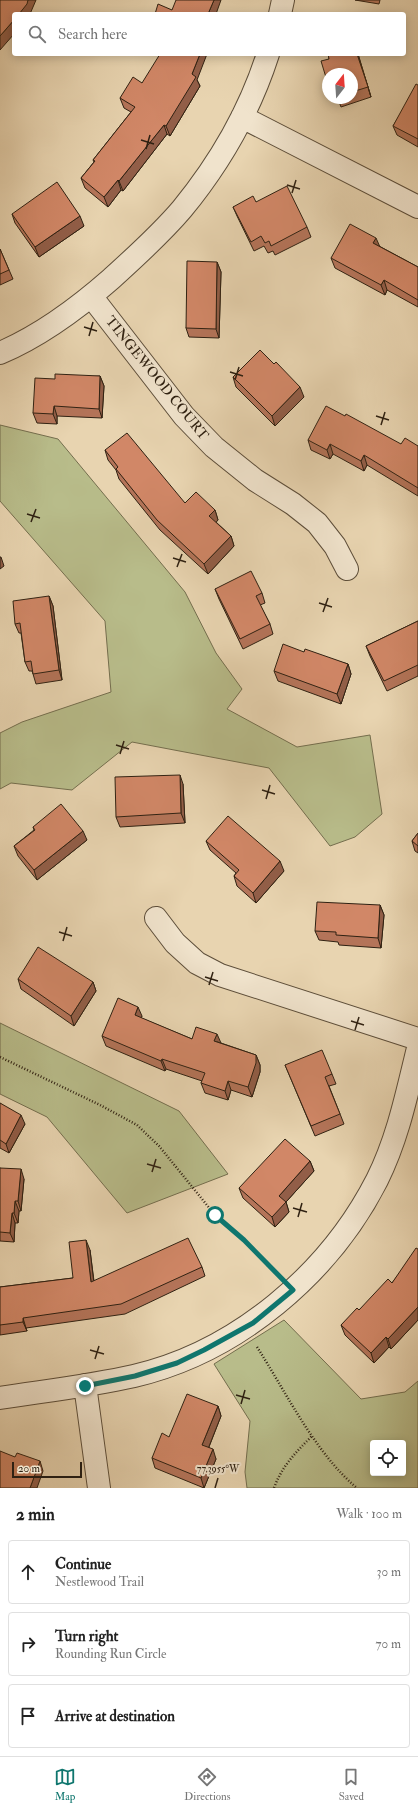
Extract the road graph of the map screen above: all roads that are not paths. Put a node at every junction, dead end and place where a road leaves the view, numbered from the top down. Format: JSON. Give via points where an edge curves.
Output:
{"nodes":[{"id":1,"x":283,"y":0,"type":"edge"},
{"id":2,"x":280,"y":12,"type":"edge"},
{"id":3,"x":267,"y":56,"type":"edge"},
{"id":4,"x":242,"y":117,"type":"junction"},
{"id":5,"x":418,"y":208,"type":"edge"},
{"id":6,"x":91,"y":296,"type":"junction"},
{"id":7,"x":0,"y":353,"type":"edge"},
{"id":8,"x":347,"y":569,"type":"dead end"},
{"id":9,"x":156,"y":918,"type":"dead end"},
{"id":10,"x":418,"y":1039,"type":"edge"},
{"id":11,"x":418,"y":1048,"type":"edge"},
{"id":12,"x":85,"y":1386,"type":"junction"},
{"id":13,"x":0,"y":1398,"type":"edge"},
{"id":14,"x":99,"y":1488,"type":"edge"}],
"edges":[{"from":1,"to":2,"type":"street"},
{"from":3,"to":4,"type":"street"},
{"from":4,"to":5,"type":"street"},
{"from":4,"to":6,"type":"street","via":[[215,164],[182,209],[142,252]]},
{"from":6,"to":7,"type":"street","via":[[51,325]]},
{"from":6,"to":8,"type":"street","name":"TINGEWOOD COURT","via":[[184,416],[214,447],[317,523],[335,546]]},
{"from":9,"to":10,"type":"street","via":[[175,943],[191,958],[220,975]]},
{"from":11,"to":12,"type":"street","via":[[395,1137],[377,1180],[358,1213],[330,1251],[293,1290],[253,1323],[177,1363],[135,1376]]},
{"from":12,"to":13,"type":"street"},
{"from":12,"to":14,"type":"street"}]}
